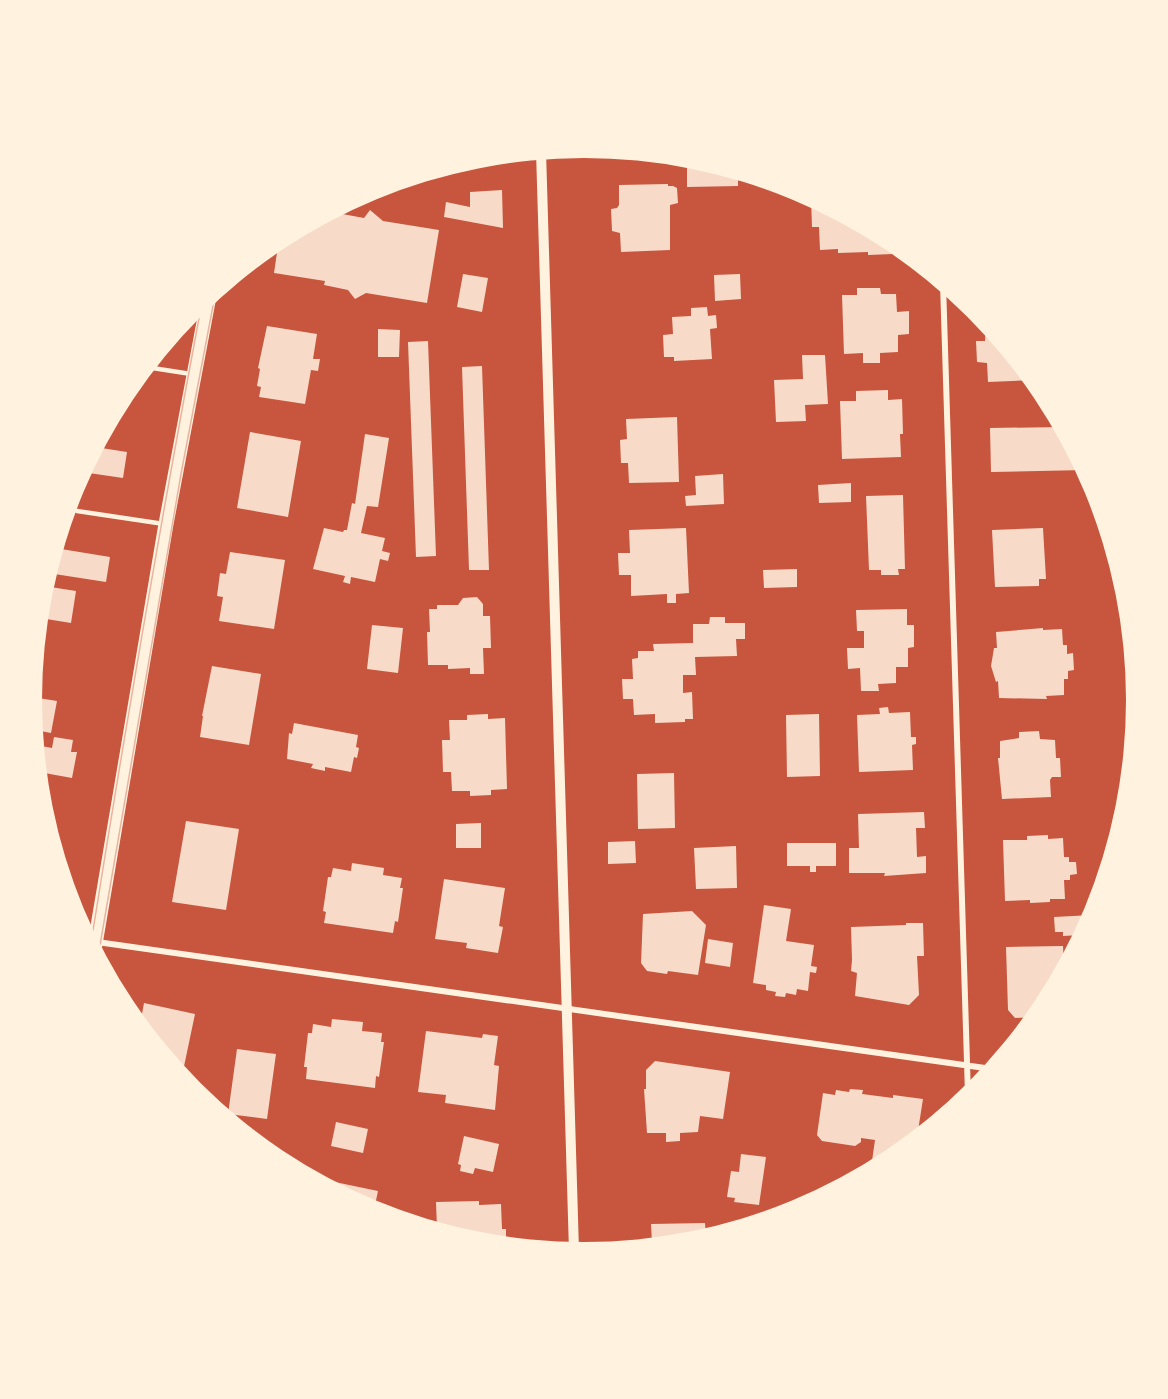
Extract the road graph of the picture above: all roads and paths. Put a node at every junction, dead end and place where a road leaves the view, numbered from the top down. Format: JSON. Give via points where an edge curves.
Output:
{"nodes":[{"id":1,"x":541,"y":160,"type":"edge"},
{"id":2,"x":943,"y":294,"type":"edge"},
{"id":3,"x":206,"y":311,"type":"edge"},
{"id":4,"x":155,"y":369,"type":"edge"},
{"id":5,"x":194,"y":375,"type":"junction"},
{"id":6,"x":77,"y":511,"type":"dead end"},
{"id":7,"x":166,"y":524,"type":"junction"},
{"id":8,"x":97,"y":936,"type":"edge"},
{"id":9,"x":102,"y":947,"type":"edge"},
{"id":10,"x":567,"y":1008,"type":"junction"},
{"id":11,"x":968,"y":1065,"type":"junction"},
{"id":12,"x":982,"y":1067,"type":"edge"},
{"id":13,"x":968,"y":1082,"type":"edge"},
{"id":14,"x":574,"y":1241,"type":"edge"}],
"edges":[{"from":1,"to":10,"type":"street"},
{"from":2,"to":11,"type":"street"},
{"from":3,"to":5,"type":"main road"},
{"from":4,"to":5,"type":"lane"},
{"from":5,"to":7,"type":"main road"},
{"from":6,"to":7,"type":"lane"},
{"from":7,"to":8,"type":"main road"},
{"from":9,"to":10,"type":"street"},
{"from":10,"to":11,"type":"street"},
{"from":10,"to":14,"type":"street"},
{"from":11,"to":12,"type":"street"},
{"from":11,"to":13,"type":"street"}]}
